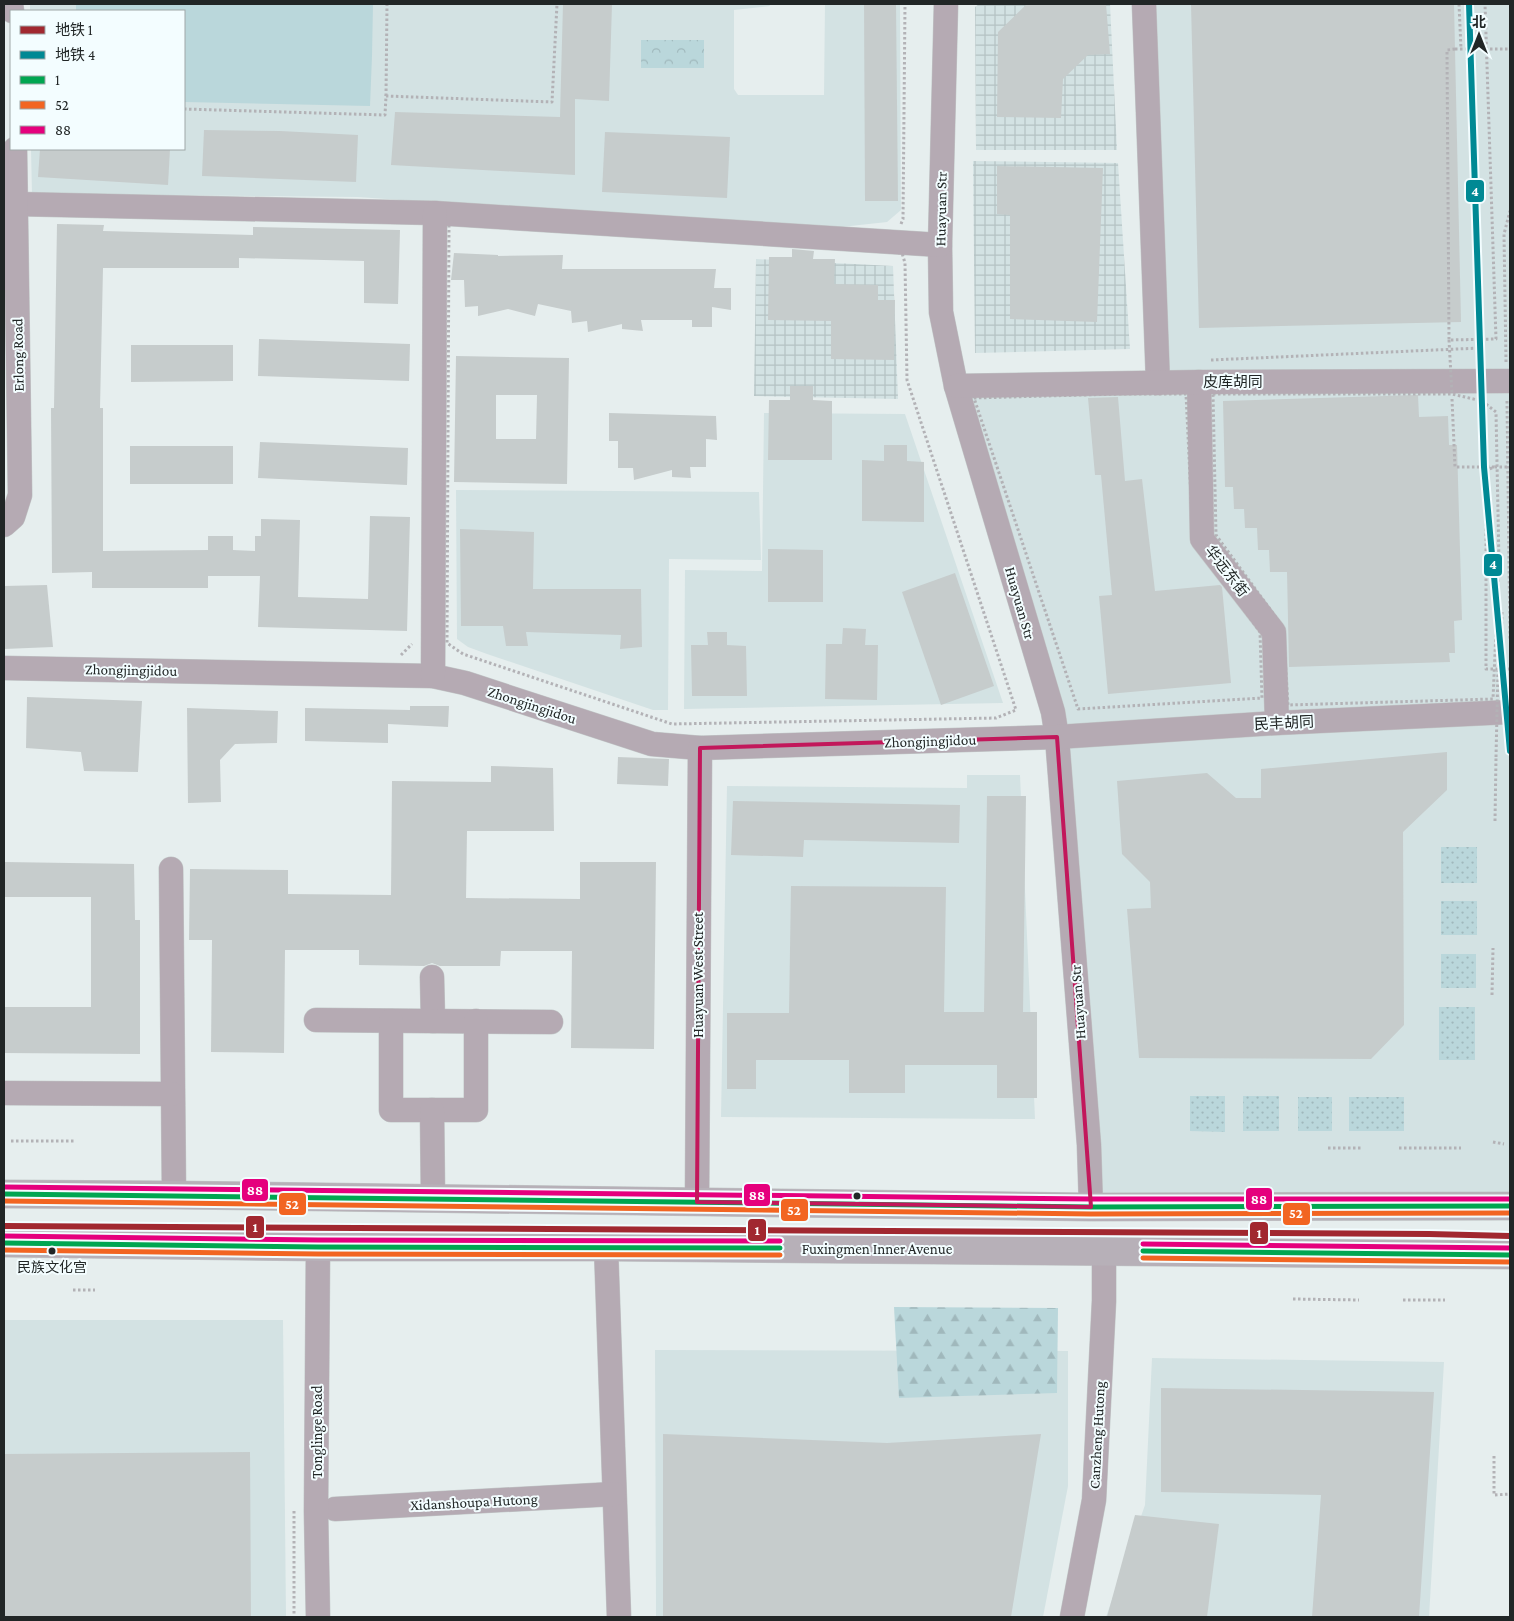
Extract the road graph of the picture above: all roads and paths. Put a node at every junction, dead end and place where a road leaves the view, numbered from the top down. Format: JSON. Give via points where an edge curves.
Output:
{"nodes":[{"id":1,"x":387,"y":4,"type":"edge"},
{"id":2,"x":557,"y":4,"type":"edge"},
{"id":3,"x":904,"y":4,"type":"edge"},
{"id":4,"x":946,"y":4,"type":"edge"},
{"id":5,"x":1144,"y":4,"type":"edge"},
{"id":6,"x":1460,"y":4,"type":"edge"},
{"id":7,"x":1485,"y":4,"type":"edge"},
{"id":8,"x":1461,"y":49,"type":"junction"},
{"id":9,"x":1510,"y":49,"type":"edge"},
{"id":10,"x":386,"y":96,"type":"junction"},
{"id":11,"x":185,"y":109,"type":"edge"},
{"id":12,"x":15,"y":150,"type":"edge"},
{"id":13,"x":1510,"y":211,"type":"edge"},
{"id":14,"x":12,"y":214,"type":"edge"},
{"id":15,"x":440,"y":219,"type":"junction"},
{"id":16,"x":900,"y":227,"type":"dead end"},
{"id":17,"x":940,"y":245,"type":"junction"},
{"id":18,"x":1479,"y":339,"type":"junction"},
{"id":19,"x":1449,"y":340,"type":"junction"},
{"id":20,"x":1214,"y":360,"type":"dead end"},
{"id":21,"x":1508,"y":382,"type":"edge"},
{"id":22,"x":1158,"y":383,"type":"junction"},
{"id":23,"x":1206,"y":388,"type":"junction"},
{"id":24,"x":965,"y":392,"type":"junction"},
{"id":25,"x":1482,"y":401,"type":"dead end"},
{"id":26,"x":1510,"y":466,"type":"edge"},
{"id":27,"x":1495,"y":467,"type":"junction"},
{"id":28,"x":4,"y":525,"type":"edge"},
{"id":29,"x":1500,"y":611,"type":"junction"},
{"id":30,"x":1510,"y":641,"type":"edge"},
{"id":31,"x":412,"y":644,"type":"dead end"},
{"id":32,"x":400,"y":656,"type":"dead end"},
{"id":33,"x":4,"y":668,"type":"edge"},
{"id":34,"x":1498,"y":669,"type":"junction"},
{"id":35,"x":1510,"y":669,"type":"edge"},
{"id":36,"x":433,"y":676,"type":"junction"},
{"id":37,"x":1262,"y":698,"type":"dead end"},
{"id":38,"x":1510,"y":712,"type":"edge"},
{"id":39,"x":1277,"y":723,"type":"junction"},
{"id":40,"x":1058,"y":737,"type":"junction"},
{"id":41,"x":700,"y":748,"type":"junction"},
{"id":42,"x":1495,"y":821,"type":"dead end"},
{"id":43,"x":171,"y":869,"type":"dead end"},
{"id":44,"x":1493,"y":948,"type":"dead end"},
{"id":45,"x":432,"y":978,"type":"dead end"},
{"id":46,"x":1492,"y":995,"type":"dead end"},
{"id":47,"x":316,"y":1020,"type":"dead end"},
{"id":48,"x":391,"y":1021,"type":"junction"},
{"id":49,"x":433,"y":1021,"type":"junction"},
{"id":50,"x":476,"y":1021,"type":"junction"},
{"id":51,"x":551,"y":1022,"type":"dead end"},
{"id":52,"x":4,"y":1094,"type":"edge"},
{"id":53,"x":172,"y":1094,"type":"junction"},
{"id":54,"x":432,"y":1110,"type":"junction"},
{"id":55,"x":11,"y":1141,"type":"dead end"},
{"id":56,"x":74,"y":1141,"type":"dead end"},
{"id":57,"x":1493,"y":1142,"type":"dead end"},
{"id":58,"x":1504,"y":1144,"type":"dead end"},
{"id":59,"x":1328,"y":1148,"type":"dead end"},
{"id":60,"x":1363,"y":1148,"type":"dead end"},
{"id":61,"x":1399,"y":1148,"type":"dead end"},
{"id":62,"x":1461,"y":1148,"type":"dead end"},
{"id":63,"x":4,"y":1194,"type":"edge"},
{"id":64,"x":174,"y":1195,"type":"junction"},
{"id":65,"x":433,"y":1198,"type":"junction"},
{"id":66,"x":697,"y":1202,"type":"junction"},
{"id":67,"x":1510,"y":1206,"type":"edge"},
{"id":68,"x":1091,"y":1207,"type":"junction"},
{"id":69,"x":4,"y":1243,"type":"edge"},
{"id":70,"x":318,"y":1247,"type":"junction"},
{"id":71,"x":606,"y":1247,"type":"junction"},
{"id":72,"x":1104,"y":1250,"type":"junction"},
{"id":73,"x":1510,"y":1255,"type":"edge"},
{"id":74,"x":73,"y":1290,"type":"dead end"},
{"id":75,"x":95,"y":1290,"type":"dead end"},
{"id":76,"x":1293,"y":1299,"type":"dead end"},
{"id":77,"x":1359,"y":1300,"type":"dead end"},
{"id":78,"x":1403,"y":1300,"type":"dead end"},
{"id":79,"x":1445,"y":1300,"type":"dead end"},
{"id":80,"x":1494,"y":1456,"type":"dead end"},
{"id":81,"x":614,"y":1494,"type":"junction"},
{"id":82,"x":1510,"y":1494,"type":"edge"},
{"id":83,"x":335,"y":1509,"type":"dead end"},
{"id":84,"x":294,"y":1511,"type":"dead end"},
{"id":85,"x":294,"y":1617,"type":"edge"},
{"id":86,"x":318,"y":1617,"type":"edge"},
{"id":87,"x":619,"y":1617,"type":"edge"},
{"id":88,"x":1072,"y":1617,"type":"edge"}],
"edges":[{"from":1,"to":10,"type":"path"},
{"from":2,"to":10,"type":"path","via":[[552,102]]},
{"from":3,"to":16,"type":"path","via":[[903,219]]},
{"from":4,"to":17,"type":"street","name":"Huayuan Str"},
{"from":5,"to":22,"type":"street"},
{"from":6,"to":8,"type":"path"},
{"from":7,"to":18,"type":"path","via":[[1496,339]]},
{"from":8,"to":9,"type":"path","bridge":true},
{"from":8,"to":19,"type":"path","bridge":true,"via":[[1447,50]]},
{"from":10,"to":11,"type":"path","via":[[385,115]]},
{"from":12,"to":14,"type":"street","name":"Erlong Road"},
{"from":13,"to":21,"type":"path","via":[[1504,234]]},
{"from":14,"to":15,"type":"street"},
{"from":14,"to":28,"type":"street","name":"Erlong Road","via":[[20,495],[13,517]]},
{"from":15,"to":15,"type":"path","via":[[902,253],[905,263],[907,380],[1016,710],[996,718],[672,724],[463,654],[447,643]]},
{"from":15,"to":17,"type":"street"},
{"from":15,"to":36,"type":"street"},
{"from":17,"to":24,"type":"street","name":"Huayuan Str","via":[[941,312]]},
{"from":18,"to":19,"type":"path"},
{"from":18,"to":20,"type":"path","via":[[1480,348]]},
{"from":19,"to":27,"type":"path","bridge":true,"via":[[1455,467]]},
{"from":21,"to":23,"type":"street","name":"皮库胡同"},
{"from":21,"to":30,"type":"path"},
{"from":22,"to":23,"type":"street","name":"皮库胡同"},
{"from":22,"to":24,"type":"street","name":"皮库胡同"},
{"from":23,"to":29,"type":"path","via":[[1216,535],[1284,627],[1288,705],[1493,700]]},
{"from":23,"to":39,"type":"street","name":"华远东街","via":[[1202,539],[1274,632]]},
{"from":24,"to":37,"type":"path","via":[[1078,709]]},
{"from":24,"to":40,"type":"street","name":"Huayuan Str"},
{"from":25,"to":29,"type":"path","via":[[1496,412]]},
{"from":26,"to":27,"type":"path","bridge":true},
{"from":27,"to":34,"type":"path","bridge":true,"via":[[1486,470],[1486,669]]},
{"from":29,"to":34,"type":"path","bridge":true},
{"from":31,"to":32,"type":"path"},
{"from":33,"to":36,"type":"street","name":"Zhongjingjidou"},
{"from":34,"to":35,"type":"path"},
{"from":34,"to":42,"type":"path","bridge":true},
{"from":36,"to":41,"type":"street","name":"Zhongjingjidou","via":[[465,683],[652,744]]},
{"from":38,"to":39,"type":"street","name":"民丰胡同"},
{"from":39,"to":40,"type":"street","name":"民丰胡同"},
{"from":40,"to":41,"type":"street","name":"Zhongjingjidou"},
{"from":40,"to":68,"type":"street","name":"Huayuan Str"},
{"from":41,"to":66,"type":"street","name":"Huayuan West Street"},
{"from":43,"to":53,"type":"street"},
{"from":44,"to":46,"type":"path"},
{"from":45,"to":49,"type":"street"},
{"from":47,"to":48,"type":"street"},
{"from":48,"to":49,"type":"street"},
{"from":48,"to":54,"type":"street","via":[[391,1110]]},
{"from":49,"to":50,"type":"street"},
{"from":50,"to":51,"type":"street"},
{"from":50,"to":54,"type":"street","via":[[476,1110]]},
{"from":52,"to":53,"type":"street"},
{"from":53,"to":64,"type":"street"},
{"from":54,"to":65,"type":"street"},
{"from":55,"to":56,"type":"path"},
{"from":57,"to":58,"type":"path"},
{"from":59,"to":60,"type":"path"},
{"from":61,"to":62,"type":"path"},
{"from":63,"to":64,"type":"highway"},
{"from":64,"to":65,"type":"highway"},
{"from":65,"to":66,"type":"highway"},
{"from":66,"to":68,"type":"highway"},
{"from":67,"to":68,"type":"highway"},
{"from":69,"to":70,"type":"highway","name":"Fuxingmen Inner Avenue"},
{"from":70,"to":71,"type":"highway","name":"Fuxingmen Inner Avenue"},
{"from":70,"to":86,"type":"street","name":"Tonglinge Road"},
{"from":71,"to":72,"type":"highway","name":"Fuxingmen Inner Avenue"},
{"from":71,"to":81,"type":"street"},
{"from":72,"to":73,"type":"highway","name":"Fuxingmen Inner Avenue"},
{"from":72,"to":88,"type":"street","name":"Canzheng Hutong","via":[[1094,1500]]},
{"from":74,"to":75,"type":"path"},
{"from":76,"to":77,"type":"path"},
{"from":78,"to":79,"type":"path"},
{"from":80,"to":82,"type":"path","via":[[1494,1495]]},
{"from":81,"to":83,"type":"street","name":"Xidanshoupa Hutong"},
{"from":81,"to":87,"type":"street"},
{"from":84,"to":85,"type":"path"}]}
